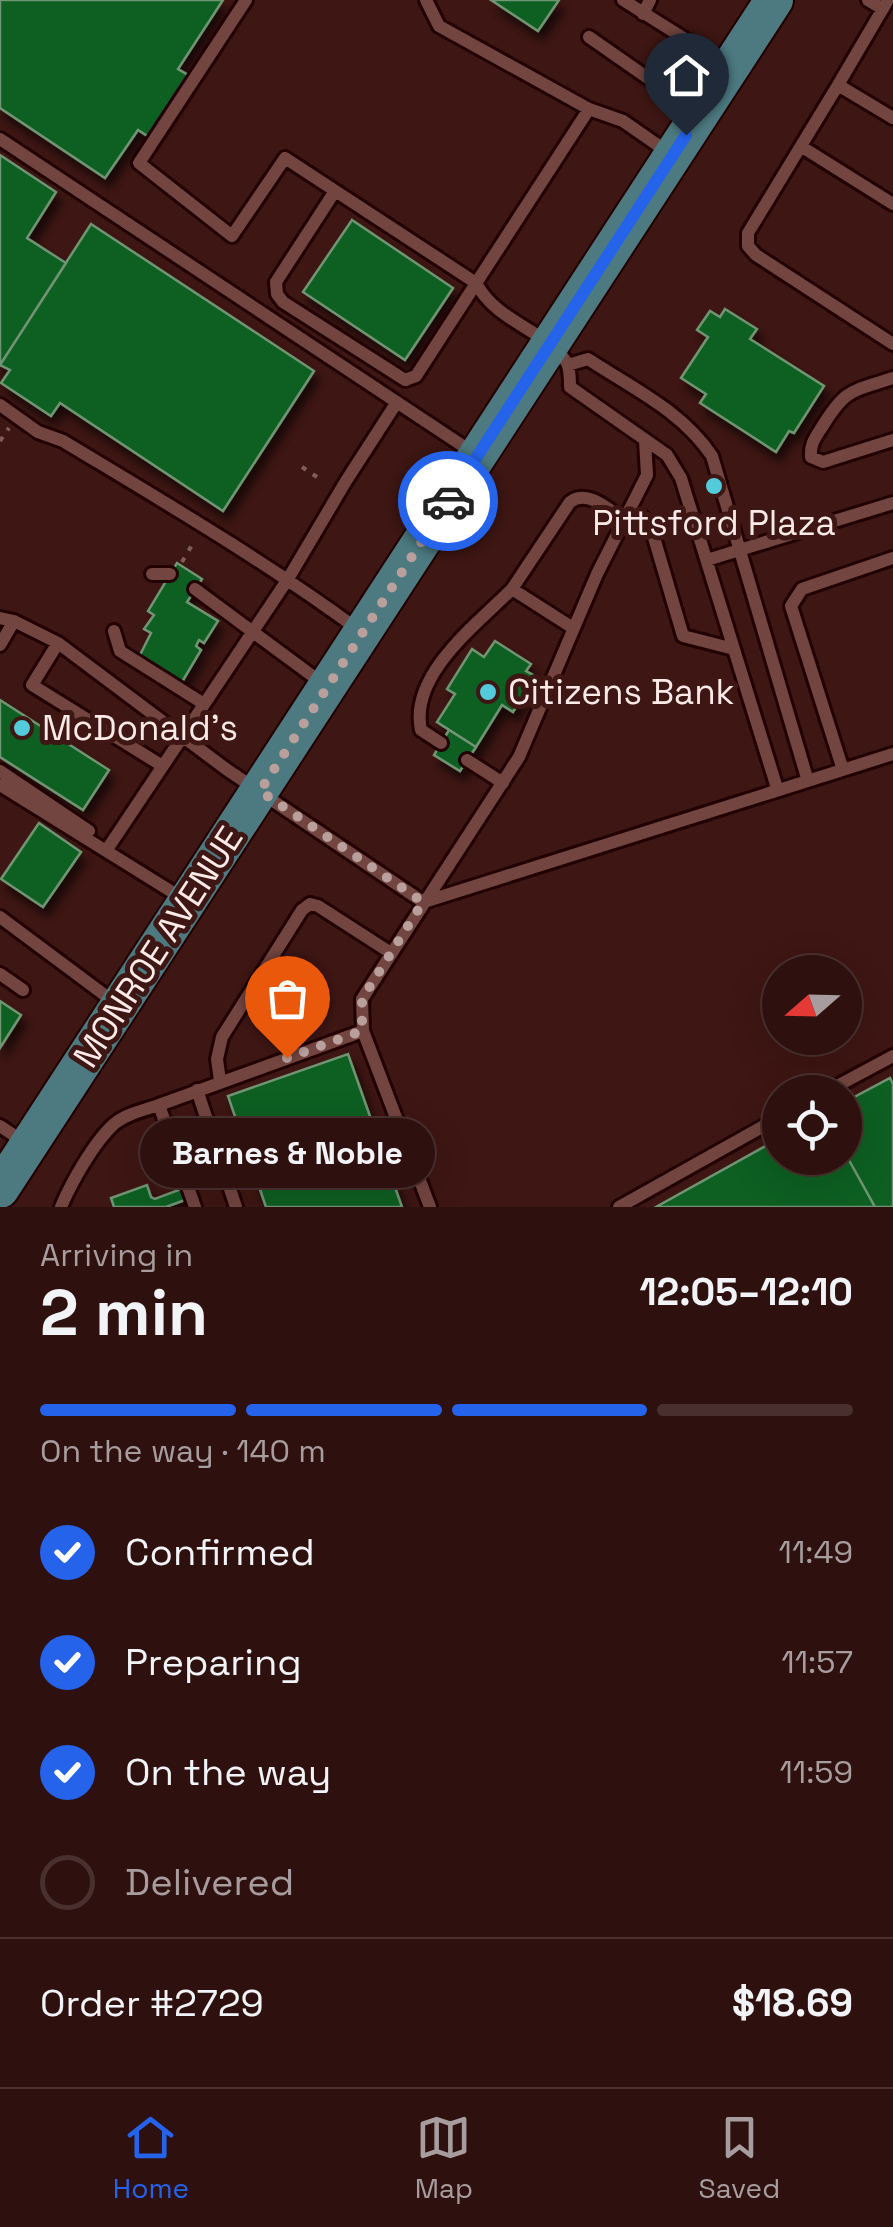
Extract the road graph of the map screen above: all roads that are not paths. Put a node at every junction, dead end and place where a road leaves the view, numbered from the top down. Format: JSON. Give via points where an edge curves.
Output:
{"nodes":[{"id":1,"x":246,"y":0,"type":"edge"},
{"id":2,"x":426,"y":0,"type":"edge"},
{"id":3,"x":622,"y":0,"type":"edge"},
{"id":4,"x":650,"y":0,"type":"edge"},
{"id":5,"x":774,"y":0,"type":"edge"},
{"id":6,"x":868,"y":0,"type":"edge"},
{"id":7,"x":886,"y":5,"type":"edge"},
{"id":8,"x":643,"y":14,"type":"junction"},
{"id":9,"x":589,"y":36,"type":"dead end"},
{"id":10,"x":730,"y":68,"type":"junction"},
{"id":11,"x":838,"y":84,"type":"junction"},
{"id":12,"x":589,"y":110,"type":"junction"},
{"id":13,"x":700,"y":114,"type":"junction"},
{"id":14,"x":893,"y":118,"type":"edge"},
{"id":15,"x":0,"y":139,"type":"edge"},
{"id":16,"x":802,"y":147,"type":"junction"},
{"id":17,"x":672,"y":156,"type":"junction"},
{"id":18,"x":335,"y":191,"type":"junction"},
{"id":19,"x":893,"y":204,"type":"edge"},
{"id":20,"x":476,"y":283,"type":"junction"},
{"id":21,"x":893,"y":344,"type":"edge"},
{"id":22,"x":559,"y":356,"type":"junction"},
{"id":23,"x":893,"y":378,"type":"edge"},
{"id":24,"x":397,"y":402,"type":"junction"},
{"id":25,"x":0,"y":405,"type":"edge"},
{"id":26,"x":893,"y":440,"type":"edge"},
{"id":27,"x":645,"y":441,"type":"junction"},
{"id":28,"x":477,"y":456,"type":"junction"},
{"id":29,"x":893,"y":504,"type":"edge"},
{"id":30,"x":624,"y":520,"type":"junction"},
{"id":31,"x":740,"y":550,"type":"junction"},
{"id":32,"x":893,"y":558,"type":"edge"},
{"id":33,"x":707,"y":560,"type":"junction"},
{"id":34,"x":152,"y":574,"type":"dead end"},
{"id":35,"x":170,"y":574,"type":"dead end"},
{"id":36,"x":288,"y":579,"type":"junction"},
{"id":37,"x":512,"y":589,"type":"junction"},
{"id":38,"x":195,"y":590,"type":"dead end"},
{"id":39,"x":7,"y":620,"type":"edge"},
{"id":40,"x":574,"y":628,"type":"junction"},
{"id":41,"x":114,"y":630,"type":"dead end"},
{"id":42,"x":254,"y":630,"type":"junction"},
{"id":43,"x":362,"y":633,"type":"junction"},
{"id":44,"x":0,"y":644,"type":"edge"},
{"id":45,"x":58,"y":644,"type":"junction"},
{"id":46,"x":734,"y":649,"type":"junction"},
{"id":47,"x":328,"y":686,"type":"junction"},
{"id":48,"x":204,"y":704,"type":"junction"},
{"id":49,"x":183,"y":736,"type":"junction"},
{"id":50,"x":441,"y":743,"type":"dead end"},
{"id":51,"x":893,"y":754,"type":"edge"},
{"id":52,"x":467,"y":760,"type":"dead end"},
{"id":53,"x":161,"y":765,"type":"junction"},
{"id":54,"x":843,"y":770,"type":"junction"},
{"id":55,"x":0,"y":771,"type":"edge"},
{"id":56,"x":808,"y":778,"type":"junction"},
{"id":57,"x":503,"y":783,"type":"junction"},
{"id":58,"x":0,"y":785,"type":"edge"},
{"id":59,"x":777,"y":788,"type":"junction"},
{"id":60,"x":260,"y":791,"type":"junction"},
{"id":61,"x":102,"y":849,"type":"junction"},
{"id":62,"x":186,"y":901,"type":"junction"},
{"id":63,"x":423,"y":902,"type":"junction"},
{"id":64,"x":0,"y":917,"type":"edge"},
{"id":65,"x":391,"y":952,"type":"junction"},
{"id":66,"x":0,"y":974,"type":"edge"},
{"id":67,"x":24,"y":990,"type":"dead end"},
{"id":68,"x":119,"y":1005,"type":"junction"},
{"id":69,"x":362,"y":1031,"type":"junction"},
{"id":70,"x":893,"y":1056,"type":"edge"},
{"id":71,"x":858,"y":1075,"type":"edge"},
{"id":72,"x":220,"y":1081,"type":"junction"},
{"id":73,"x":196,"y":1090,"type":"junction"},
{"id":74,"x":158,"y":1104,"type":"junction"},
{"id":75,"x":762,"y":1128,"type":"edge"},
{"id":76,"x":14,"y":1136,"type":"edge"},
{"id":77,"x":0,"y":1189,"type":"edge"},
{"id":78,"x":61,"y":1207,"type":"edge"},
{"id":79,"x":195,"y":1207,"type":"edge"},
{"id":80,"x":236,"y":1207,"type":"edge"},
{"id":81,"x":430,"y":1207,"type":"edge"},
{"id":82,"x":620,"y":1207,"type":"edge"}],
"edges":[{"from":1,"to":18,"type":"lane","via":[[138,163],[232,236],[285,158]]},
{"from":2,"to":12,"type":"lane","via":[[439,26]]},
{"from":3,"to":8,"type":"lane"},
{"from":4,"to":8,"type":"lane"},
{"from":5,"to":10,"type":"main road","name":"MONROE AVENUE"},
{"from":6,"to":7,"type":"lane"},
{"from":7,"to":11,"type":"lane"},
{"from":8,"to":10,"type":"lane"},
{"from":9,"to":13,"type":"lane"},
{"from":10,"to":13,"type":"main road","name":"MONROE AVENUE"},
{"from":11,"to":14,"type":"lane"},
{"from":11,"to":16,"type":"lane"},
{"from":12,"to":17,"type":"lane","via":[[623,121]]},
{"from":12,"to":20,"type":"lane"},
{"from":13,"to":17,"type":"main road","name":"MONROE AVENUE"},
{"from":15,"to":24,"type":"lane"},
{"from":16,"to":19,"type":"lane"},
{"from":16,"to":21,"type":"lane","via":[[748,234],[748,246]]},
{"from":17,"to":22,"type":"main road","name":"MONROE AVENUE"},
{"from":18,"to":20,"type":"lane"},
{"from":18,"to":20,"type":"lane","via":[[276,282],[283,302],[405,380],[416,376]]},
{"from":20,"to":22,"type":"lane","via":[[492,307]]},
{"from":22,"to":27,"type":"lane","via":[[570,387]]},
{"from":22,"to":28,"type":"main road","name":"MONROE AVENUE"},
{"from":22,"to":31,"type":"lane","via":[[588,358],[698,434]]},
{"from":23,"to":26,"type":"lane","via":[[839,400],[810,444],[811,457],[823,462]]},
{"from":24,"to":28,"type":"lane"},
{"from":24,"to":36,"type":"lane"},
{"from":25,"to":36,"type":"lane"},
{"from":27,"to":30,"type":"lane","via":[[646,475]]},
{"from":27,"to":33,"type":"lane","via":[[667,455],[681,478]]},
{"from":28,"to":43,"type":"main road","name":"MONROE AVENUE"},
{"from":29,"to":31,"type":"lane"},
{"from":30,"to":37,"type":"lane","via":[[578,496]]},
{"from":30,"to":40,"type":"lane"},
{"from":30,"to":46,"type":"lane","via":[[641,516],[650,524],[683,636]]},
{"from":31,"to":33,"type":"lane"},
{"from":31,"to":56,"type":"lane"},
{"from":32,"to":54,"type":"lane","via":[[802,589],[791,606]]},
{"from":33,"to":46,"type":"lane"},
{"from":34,"to":35,"type":"lane"},
{"from":36,"to":42,"type":"lane"},
{"from":36,"to":43,"type":"lane"},
{"from":37,"to":40,"type":"lane"},
{"from":37,"to":50,"type":"lane","via":[[427,686],[417,712],[421,730]]},
{"from":38,"to":42,"type":"lane"},
{"from":39,"to":44,"type":"lane"},
{"from":39,"to":45,"type":"lane"},
{"from":40,"to":57,"type":"lane"},
{"from":41,"to":48,"type":"lane","via":[[120,651]]},
{"from":42,"to":47,"type":"lane"},
{"from":42,"to":48,"type":"lane"},
{"from":43,"to":47,"type":"main road","name":"MONROE AVENUE"},
{"from":45,"to":49,"type":"lane"},
{"from":45,"to":53,"type":"lane","via":[[32,684]]},
{"from":46,"to":59,"type":"lane"},
{"from":47,"to":60,"type":"main road","name":"MONROE AVENUE"},
{"from":48,"to":49,"type":"lane"},
{"from":49,"to":53,"type":"lane"},
{"from":49,"to":60,"type":"lane"},
{"from":51,"to":54,"type":"lane"},
{"from":52,"to":57,"type":"lane"},
{"from":53,"to":61,"type":"lane"},
{"from":54,"to":56,"type":"lane"},
{"from":55,"to":61,"type":"lane","via":[[91,832]]},
{"from":56,"to":59,"type":"lane"},
{"from":57,"to":63,"type":"lane"},
{"from":58,"to":61,"type":"lane"},
{"from":59,"to":63,"type":"lane"},
{"from":60,"to":62,"type":"main road","name":"MONROE AVENUE"},
{"from":60,"to":63,"type":"lane"},
{"from":61,"to":62,"type":"lane"},
{"from":62,"to":68,"type":"main road","name":"MONROE AVENUE"},
{"from":63,"to":65,"type":"lane"},
{"from":64,"to":68,"type":"lane"},
{"from":65,"to":69,"type":"lane","via":[[362,999]]},
{"from":65,"to":72,"type":"lane","via":[[318,906],[302,910],[222,1037]]},
{"from":66,"to":67,"type":"lane"},
{"from":68,"to":76,"type":"main road","name":"MONROE AVENUE"},
{"from":69,"to":72,"type":"lane"},
{"from":69,"to":81,"type":"lane"},
{"from":70,"to":71,"type":"lane"},
{"from":72,"to":73,"type":"lane"},
{"from":73,"to":74,"type":"lane"},
{"from":73,"to":80,"type":"lane"},
{"from":74,"to":78,"type":"lane","via":[[111,1126]]},
{"from":74,"to":79,"type":"lane"},
{"from":75,"to":82,"type":"lane"},
{"from":76,"to":77,"type":"main road","name":"MONROE AVENUE"}]}
